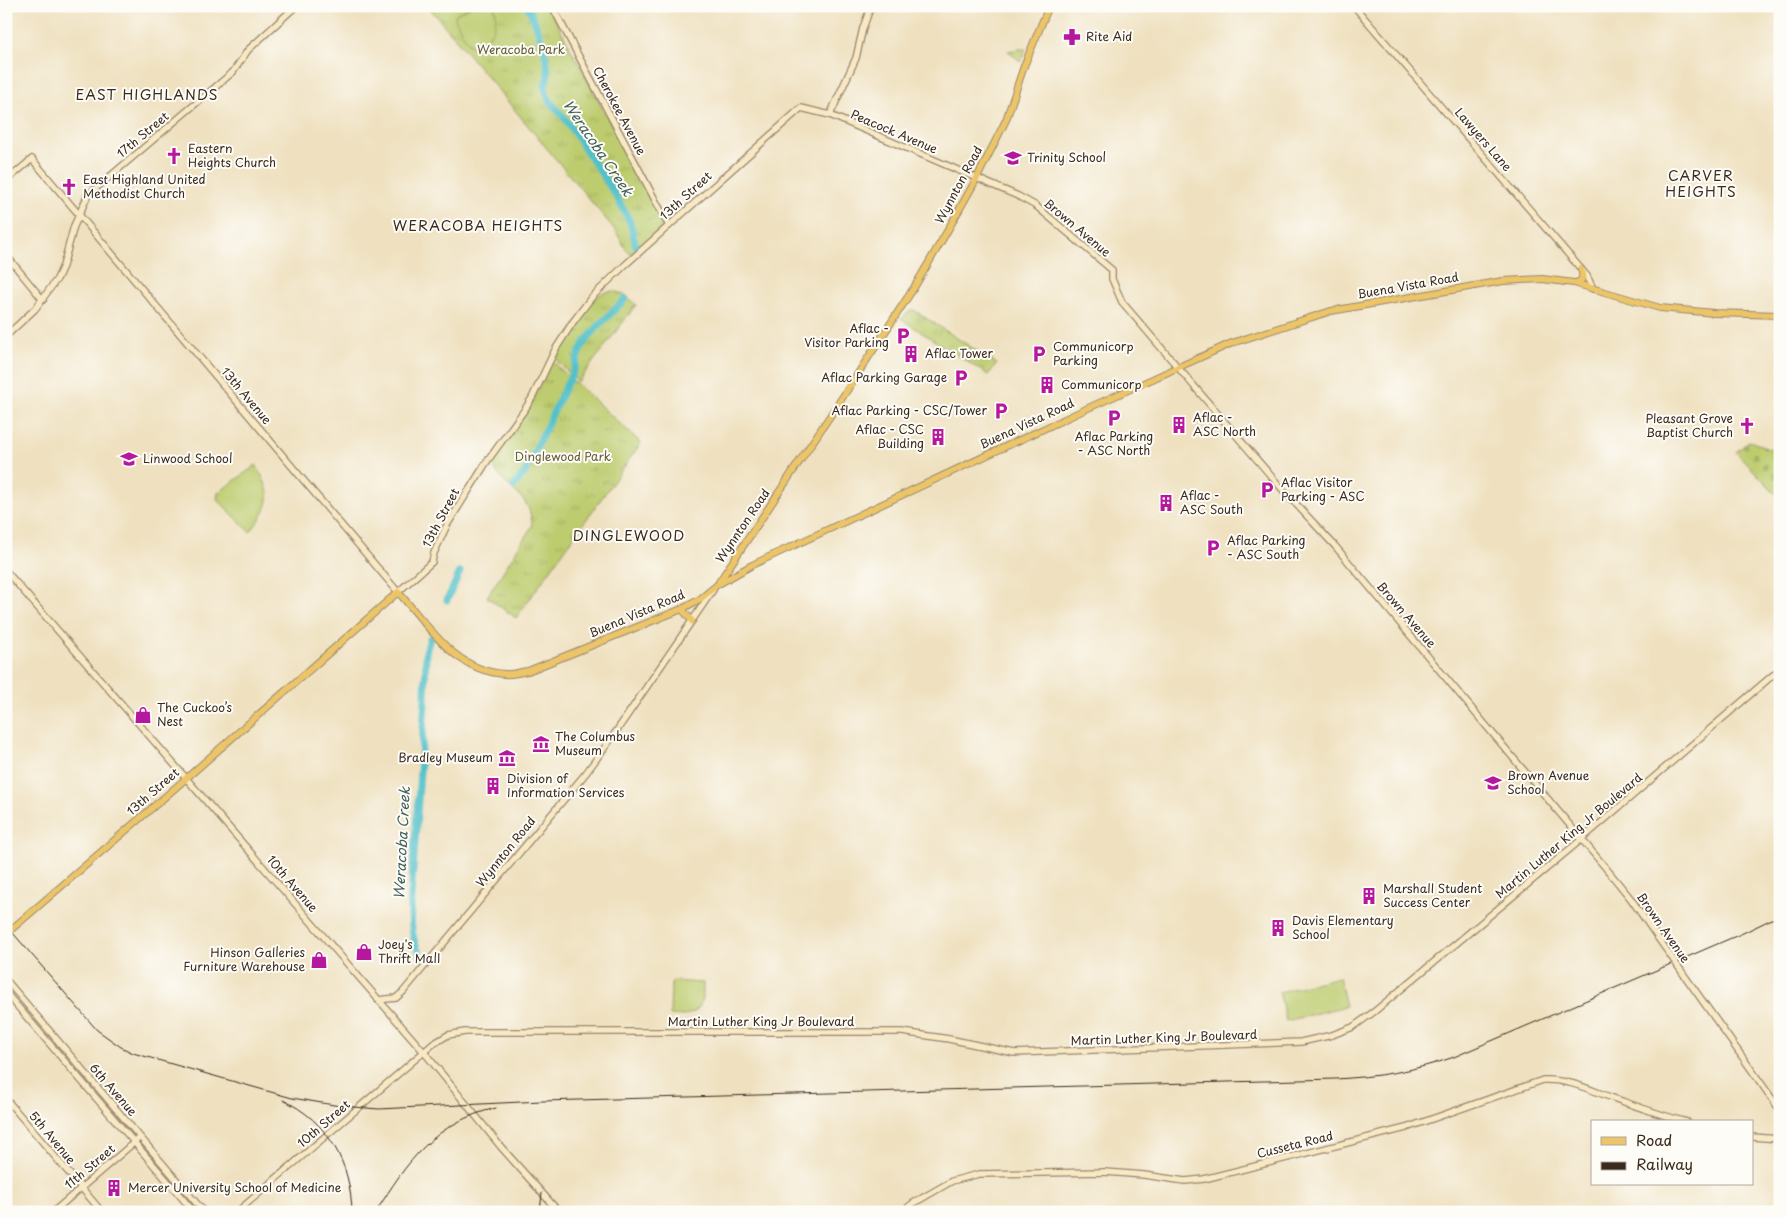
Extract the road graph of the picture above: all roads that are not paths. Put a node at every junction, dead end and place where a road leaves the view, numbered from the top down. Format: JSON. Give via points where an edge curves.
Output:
{"nodes":[{"id":1,"x":296,"y":6,"type":"edge"},
{"id":2,"x":552,"y":6,"type":"edge"},
{"id":3,"x":871,"y":6,"type":"edge"},
{"id":4,"x":1049,"y":6,"type":"edge"},
{"id":5,"x":1354,"y":6,"type":"edge"},
{"id":6,"x":801,"y":108,"type":"joint"},
{"id":7,"x":830,"y":115,"type":"junction"},
{"id":8,"x":977,"y":178,"type":"junction"},
{"id":9,"x":6,"y":181,"type":"edge"},
{"id":10,"x":79,"y":214,"type":"junction"},
{"id":11,"x":669,"y":226,"type":"junction"},
{"id":12,"x":6,"y":256,"type":"edge"},
{"id":13,"x":1581,"y":269,"type":"junction"},
{"id":14,"x":1576,"y":283,"type":"junction"},
{"id":15,"x":1593,"y":289,"type":"junction"},
{"id":16,"x":43,"y":300,"type":"junction"},
{"id":17,"x":1780,"y":314,"type":"edge"},
{"id":18,"x":6,"y":336,"type":"edge"},
{"id":19,"x":1179,"y":367,"type":"junction"},
{"id":20,"x":6,"y":571,"type":"edge"},
{"id":21,"x":717,"y":585,"type":"junction"},
{"id":22,"x":398,"y":592,"type":"junction"},
{"id":23,"x":682,"y":610,"type":"junction"},
{"id":24,"x":692,"y":621,"type":"junction"},
{"id":25,"x":1780,"y":669,"type":"edge"},
{"id":26,"x":186,"y":779,"type":"junction"},
{"id":27,"x":1582,"y":839,"type":"junction"},
{"id":28,"x":6,"y":934,"type":"edge"},
{"id":29,"x":6,"y":980,"type":"edge"},
{"id":30,"x":6,"y":993,"type":"edge"},
{"id":31,"x":378,"y":1000,"type":"junction"},
{"id":32,"x":424,"y":1052,"type":"junction"},
{"id":33,"x":6,"y":1099,"type":"edge"},
{"id":34,"x":1780,"y":1110,"type":"edge"},
{"id":35,"x":1681,"y":1120,"type":"edge"},
{"id":36,"x":1754,"y":1137,"type":"edge"},
{"id":37,"x":140,"y":1138,"type":"junction"},
{"id":38,"x":1780,"y":1139,"type":"edge"},
{"id":39,"x":134,"y":1142,"type":"junction"},
{"id":40,"x":81,"y":1188,"type":"junction"},
{"id":41,"x":53,"y":1212,"type":"edge"},
{"id":42,"x":102,"y":1212,"type":"edge"},
{"id":43,"x":194,"y":1212,"type":"edge"},
{"id":44,"x":204,"y":1212,"type":"edge"},
{"id":45,"x":237,"y":1212,"type":"edge"},
{"id":46,"x":559,"y":1212,"type":"edge"},
{"id":47,"x":902,"y":1212,"type":"edge"}],
"edges":[{"from":1,"to":10,"type":"street","name":"17th Street","via":[[248,50],[233,72],[88,196]]},
{"from":2,"to":11,"type":"street","name":"Cherokee Avenue"},
{"from":3,"to":7,"type":"street","via":[[856,58]]},
{"from":4,"to":8,"type":"main road","name":"Wynnton Road","via":[[1006,120]]},
{"from":5,"to":13,"type":"street","name":"Lawyers Lane"},
{"from":6,"to":7,"type":"street","name":"Peacock Avenue"},
{"from":6,"to":11,"type":"street","name":"13th Street"},
{"from":7,"to":8,"type":"street","name":"Peacock Avenue"},
{"from":8,"to":19,"type":"street","name":"Brown Avenue","via":[[1036,206],[1112,270],[1112,279],[1122,302]]},
{"from":8,"to":21,"type":"main road","name":"Wynnton Road","via":[[915,286]]},
{"from":9,"to":10,"type":"street","name":"13th Avenue","via":[[32,159]]},
{"from":10,"to":16,"type":"street","via":[[63,266]]},
{"from":10,"to":22,"type":"street","name":"13th Avenue"},
{"from":11,"to":22,"type":"street","name":"13th Street","via":[[581,310],[555,350],[532,398],[447,526],[432,562]]},
{"from":12,"to":16,"type":"street"},
{"from":13,"to":14,"type":"main road","via":[[1582,280]]},
{"from":13,"to":15,"type":"street","name":"Lawyers Lane"},
{"from":14,"to":15,"type":"main road","name":"Buena Vista Road"},
{"from":14,"to":19,"type":"main road","name":"Buena Vista Road","via":[[1542,279],[1503,280],[1331,311],[1232,342]]},
{"from":15,"to":17,"type":"main road","name":"Buena Vista Road","via":[[1660,308]]},
{"from":16,"to":18,"type":"street"},
{"from":19,"to":21,"type":"main road","name":"Buena Vista Road","via":[[810,537]]},
{"from":19,"to":27,"type":"street","name":"Brown Avenue"},
{"from":20,"to":26,"type":"street","name":"10th Avenue"},
{"from":21,"to":23,"type":"main road","name":"Buena Vista Road"},
{"from":21,"to":24,"type":"street","name":"Wynnton Road"},
{"from":22,"to":23,"type":"main road","name":"Buena Vista Road","via":[[456,657],[480,669],[507,674],[528,671]]},
{"from":22,"to":26,"type":"main road","name":"13th Street"},
{"from":23,"to":24,"type":"main road"},
{"from":24,"to":31,"type":"street","name":"Wynnton Road","via":[[609,742],[460,926],[403,992],[396,998]]},
{"from":25,"to":27,"type":"street","name":"Martin Luther King Jr Boulevard"},
{"from":26,"to":28,"type":"main road","name":"13th Street","bridge":true},
{"from":26,"to":31,"type":"street","name":"10th Avenue"},
{"from":27,"to":32,"type":"street","name":"Martin Luther King Jr Boulevard","via":[[1353,1027],[1332,1036],[1301,1042],[1014,1053],[902,1032],[465,1032],[448,1035]]},
{"from":27,"to":34,"type":"street","name":"Brown Avenue","bridge":true,"via":[[1630,899]]},
{"from":29,"to":37,"type":"street","name":"6th Avenue"},
{"from":30,"to":39,"type":"street","name":"6th Avenue"},
{"from":31,"to":32,"type":"street","name":"10th Avenue"},
{"from":32,"to":45,"type":"street","name":"10th Street"},
{"from":32,"to":46,"type":"street","name":"10th Avenue"},
{"from":33,"to":40,"type":"street","name":"5th Avenue"},
{"from":35,"to":47,"type":"street","name":"Cusseta Road","via":[[1570,1082],[1543,1080],[1406,1128],[1204,1179],[1185,1181],[1105,1172],[979,1174],[952,1181]]},
{"from":36,"to":38,"type":"street"},
{"from":37,"to":39,"type":"street","name":"11th Street"},
{"from":37,"to":44,"type":"street","name":"6th Avenue"},
{"from":39,"to":40,"type":"street","name":"11th Street"},
{"from":39,"to":43,"type":"street","name":"6th Avenue"},
{"from":40,"to":41,"type":"street","name":"11th Street"},
{"from":40,"to":42,"type":"street","name":"5th Avenue"}]}
